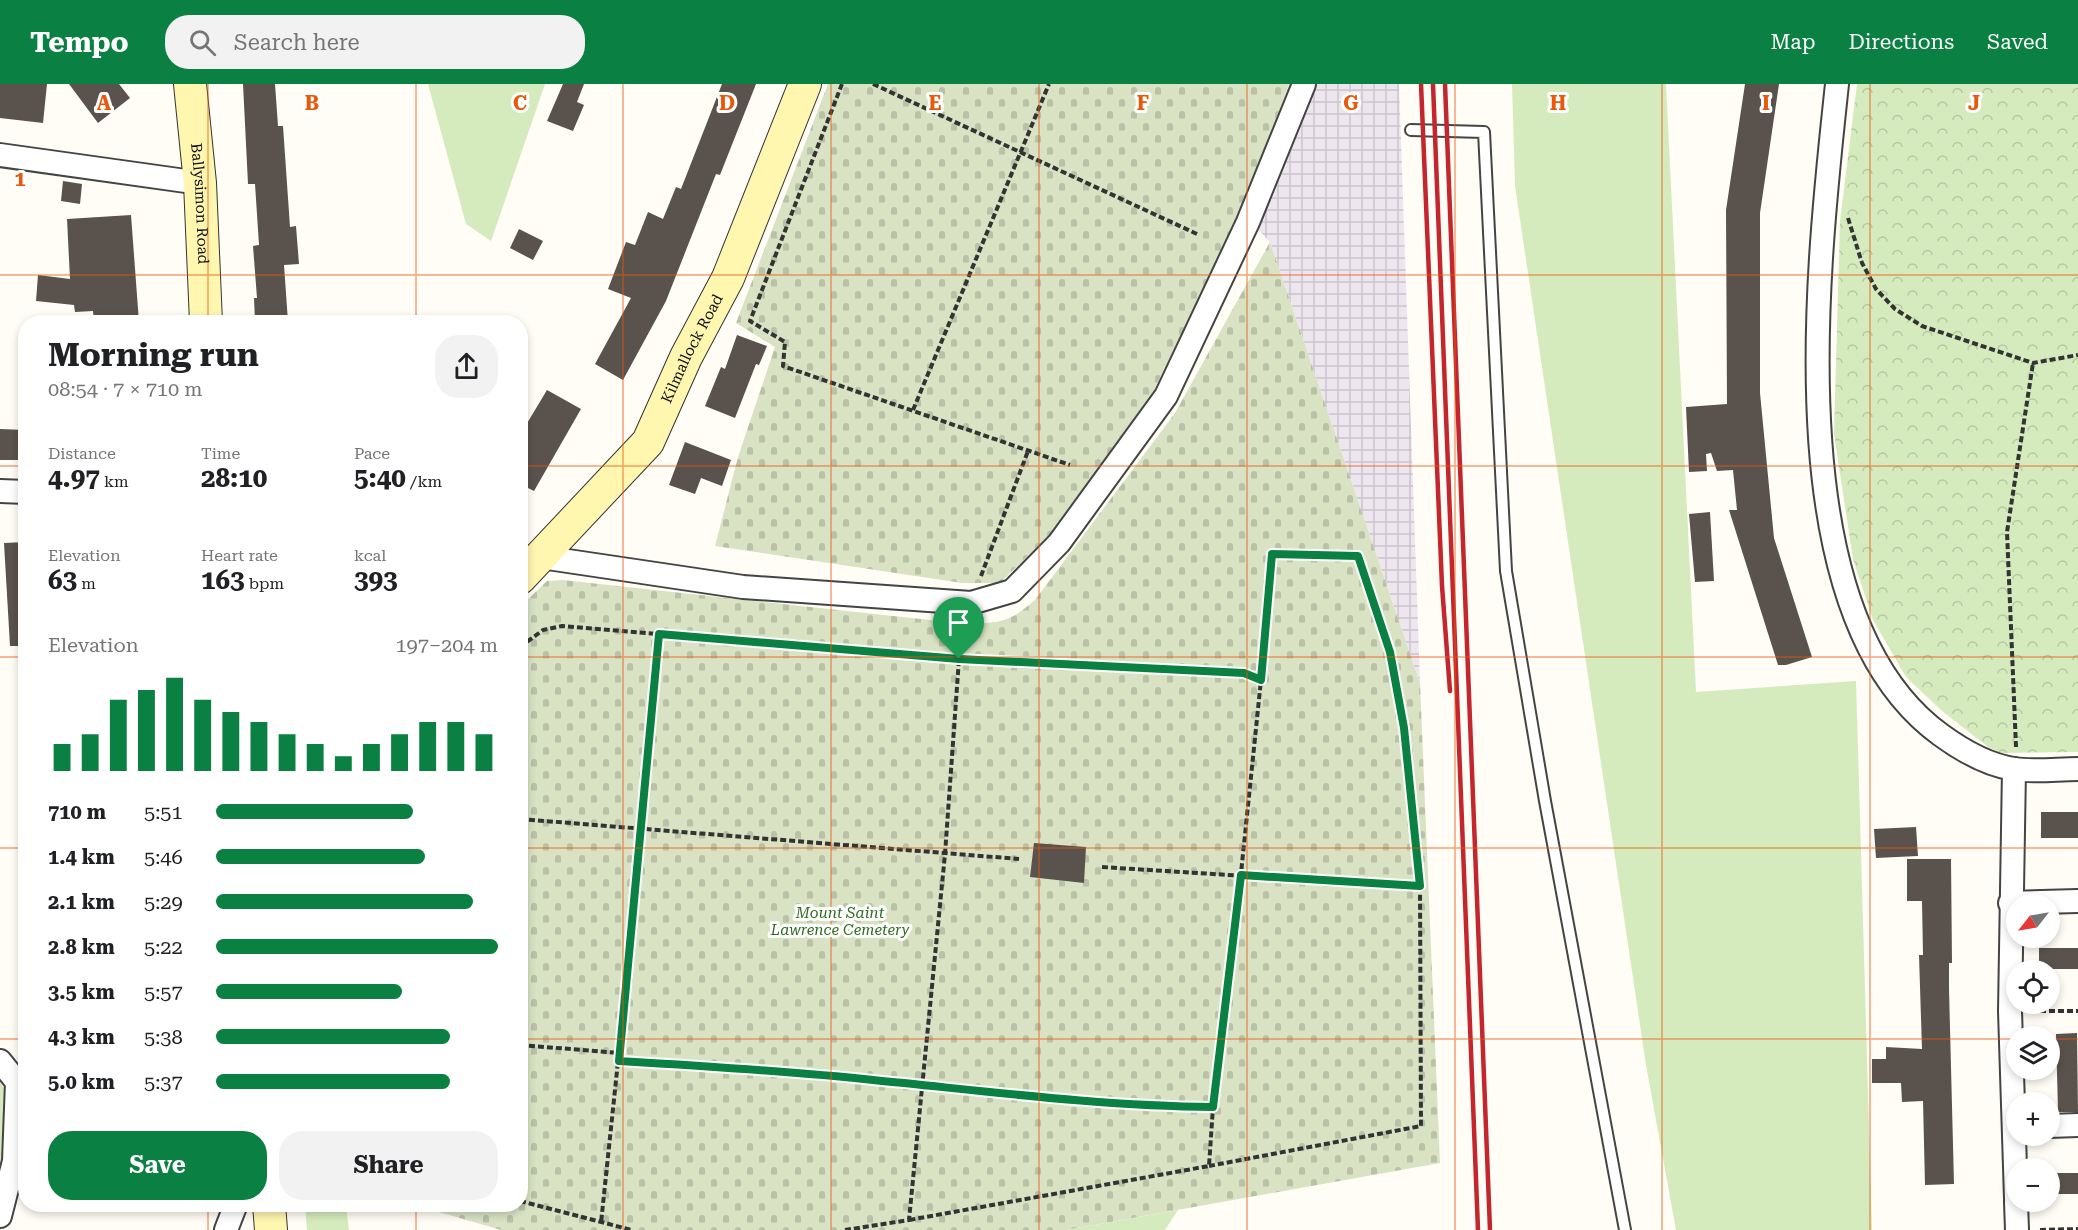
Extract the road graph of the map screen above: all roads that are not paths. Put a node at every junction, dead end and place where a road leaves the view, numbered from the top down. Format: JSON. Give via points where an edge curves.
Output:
{"nodes":[{"id":1,"x":190,"y":84,"type":"edge"},
{"id":2,"x":805,"y":84,"type":"edge"},
{"id":3,"x":1304,"y":84,"type":"edge"},
{"id":4,"x":1837,"y":84,"type":"edge"},
{"id":5,"x":1411,"y":130,"type":"dead end"},
{"id":6,"x":0,"y":155,"type":"edge"},
{"id":7,"x":200,"y":183,"type":"junction"},
{"id":8,"x":206,"y":315,"type":"edge"},
{"id":9,"x":0,"y":491,"type":"edge"},
{"id":10,"x":18,"y":492,"type":"edge"},
{"id":11,"x":528,"y":562,"type":"edge"},
{"id":12,"x":528,"y":563,"type":"edge"},
{"id":13,"x":2014,"y":769,"type":"junction"},
{"id":14,"x":2078,"y":769,"type":"edge"},
{"id":15,"x":2010,"y":894,"type":"edge"},
{"id":16,"x":2078,"y":901,"type":"edge"},
{"id":17,"x":2060,"y":902,"type":"edge"},
{"id":18,"x":2010,"y":948,"type":"edge"},
{"id":19,"x":0,"y":1061,"type":"edge"},
{"id":20,"x":2013,"y":1092,"type":"edge"},
{"id":21,"x":2078,"y":1125,"type":"edge"},
{"id":22,"x":2060,"y":1126,"type":"edge"},
{"id":23,"x":233,"y":1212,"type":"edge"},
{"id":24,"x":2016,"y":1212,"type":"edge"},
{"id":25,"x":0,"y":1216,"type":"edge"},
{"id":26,"x":226,"y":1230,"type":"edge"},
{"id":27,"x":1625,"y":1230,"type":"edge"},
{"id":28,"x":2017,"y":1230,"type":"edge"}],
"edges":[{"from":1,"to":7,"type":"street","name":"Ballysimon Road"},
{"from":2,"to":11,"type":"street","name":"Kilmallock Road","via":[[728,278],[686,357],[648,442]]},
{"from":3,"to":12,"type":"street","via":[[1248,222],[1166,396],[1059,543],[1012,591],[971,603],[743,587]]},
{"from":4,"to":13,"type":"street","via":[[1824,206],[1818,430],[1831,522],[1849,600],[1878,668],[1903,703],[1927,726],[1970,754]]},
{"from":5,"to":27,"type":"lane","via":[[1484,132],[1506,571]]},
{"from":6,"to":7,"type":"street"},
{"from":7,"to":8,"type":"street","name":"Ballysimon Road"},
{"from":9,"to":10,"type":"street"},
{"from":13,"to":14,"type":"street"},
{"from":13,"to":15,"type":"street"},
{"from":16,"to":17,"type":"street"},
{"from":18,"to":20,"type":"street"},
{"from":19,"to":25,"type":"street","via":[[16,1082],[14,1161]]},
{"from":21,"to":22,"type":"street"},
{"from":23,"to":26,"type":"street"},
{"from":24,"to":28,"type":"street"}]}
